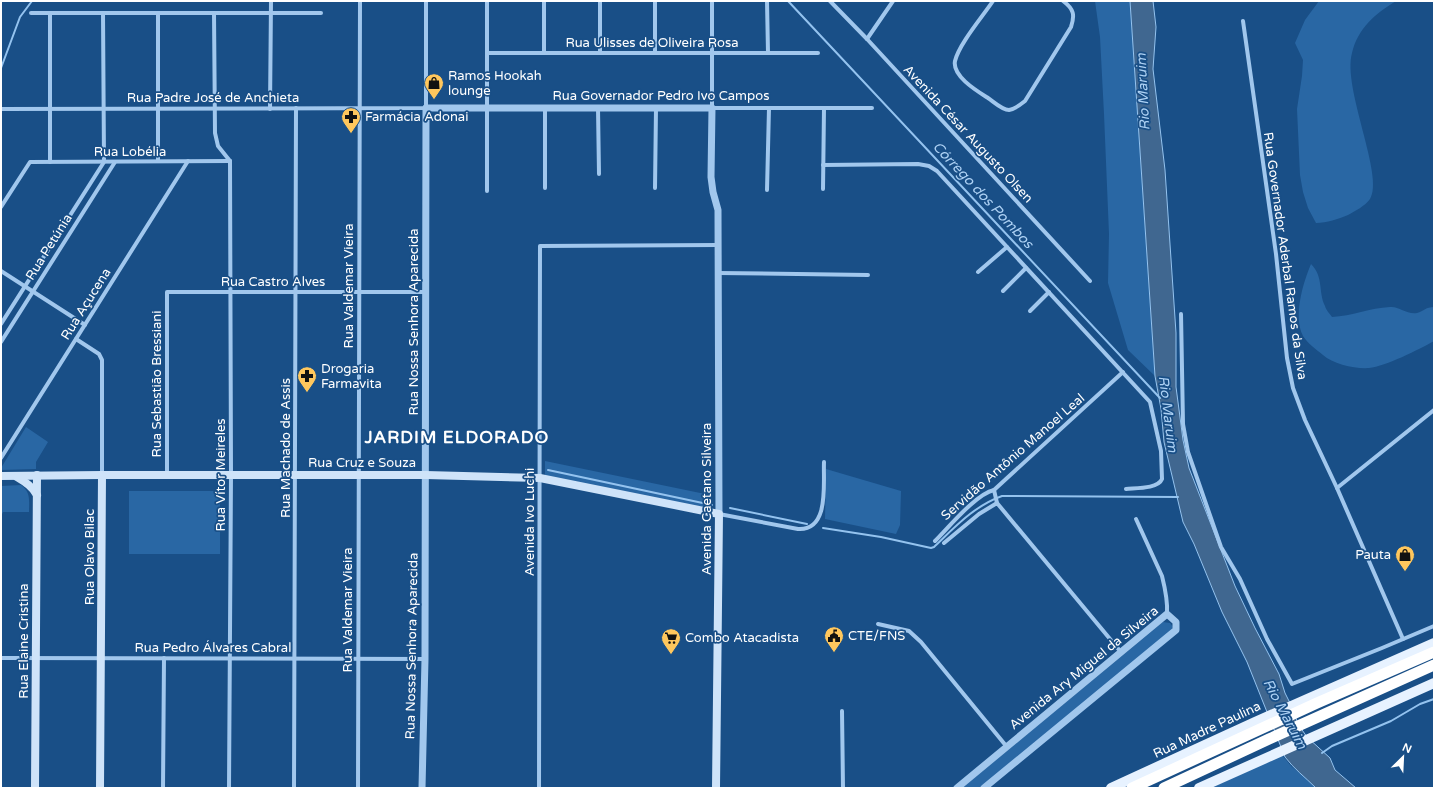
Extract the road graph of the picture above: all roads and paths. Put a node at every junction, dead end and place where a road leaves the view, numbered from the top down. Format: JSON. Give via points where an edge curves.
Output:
{"nodes":[{"id":1,"x":271,"y":1,"type":"edge"},
{"id":2,"x":360,"y":1,"type":"edge"},
{"id":3,"x":426,"y":1,"type":"edge"},
{"id":4,"x":487,"y":1,"type":"edge"},
{"id":5,"x":544,"y":1,"type":"edge"},
{"id":6,"x":600,"y":1,"type":"edge"},
{"id":7,"x":655,"y":1,"type":"edge"},
{"id":8,"x":712,"y":1,"type":"edge"},
{"id":9,"x":768,"y":1,"type":"edge"},
{"id":10,"x":830,"y":1,"type":"edge"},
{"id":11,"x":893,"y":1,"type":"edge"},
{"id":12,"x":993,"y":1,"type":"edge"},
{"id":13,"x":1063,"y":1,"type":"edge"},
{"id":14,"x":31,"y":13,"type":"dead end"},
{"id":15,"x":50,"y":13,"type":"junction"},
{"id":16,"x":103,"y":13,"type":"junction"},
{"id":17,"x":158,"y":13,"type":"junction"},
{"id":18,"x":214,"y":13,"type":"junction"},
{"id":19,"x":271,"y":13,"type":"junction"},
{"id":20,"x":321,"y":13,"type":"dead end"},
{"id":21,"x":1243,"y":21,"type":"dead end"},
{"id":22,"x":867,"y":40,"type":"junction"},
{"id":23,"x":487,"y":53,"type":"junction"},
{"id":24,"x":544,"y":53,"type":"junction"},
{"id":25,"x":600,"y":53,"type":"junction"},
{"id":26,"x":655,"y":53,"type":"junction"},
{"id":27,"x":712,"y":53,"type":"junction"},
{"id":28,"x":768,"y":53,"type":"junction"},
{"id":29,"x":818,"y":53,"type":"dead end"},
{"id":30,"x":1,"y":108,"type":"edge"},
{"id":31,"x":214,"y":108,"type":"junction"},
{"id":32,"x":270,"y":108,"type":"junction"},
{"id":33,"x":296,"y":108,"type":"junction"},
{"id":34,"x":359,"y":108,"type":"junction"},
{"id":35,"x":426,"y":108,"type":"junction"},
{"id":36,"x":487,"y":108,"type":"junction"},
{"id":37,"x":545,"y":108,"type":"junction"},
{"id":38,"x":598,"y":108,"type":"junction"},
{"id":39,"x":656,"y":108,"type":"junction"},
{"id":40,"x":712,"y":108,"type":"junction"},
{"id":41,"x":769,"y":108,"type":"junction"},
{"id":42,"x":824,"y":108,"type":"junction"},
{"id":43,"x":872,"y":108,"type":"dead end"},
{"id":44,"x":50,"y":109,"type":"junction"},
{"id":45,"x":103,"y":109,"type":"junction"},
{"id":46,"x":158,"y":109,"type":"junction"},
{"id":47,"x":188,"y":161,"type":"junction"},
{"id":48,"x":230,"y":161,"type":"junction"},
{"id":49,"x":50,"y":162,"type":"junction"},
{"id":50,"x":104,"y":162,"type":"junction"},
{"id":51,"x":115,"y":162,"type":"junction"},
{"id":52,"x":158,"y":162,"type":"junction"},
{"id":53,"x":823,"y":165,"type":"junction"},
{"id":54,"x":599,"y":174,"type":"dead end"},
{"id":55,"x":545,"y":188,"type":"dead end"},
{"id":56,"x":655,"y":188,"type":"dead end"},
{"id":57,"x":823,"y":189,"type":"dead end"},
{"id":58,"x":767,"y":190,"type":"dead end"},
{"id":59,"x":487,"y":191,"type":"dead end"},
{"id":60,"x":1,"y":207,"type":"edge"},
{"id":61,"x":718,"y":245,"type":"junction"},
{"id":62,"x":1007,"y":247,"type":"junction"},
{"id":63,"x":1026,"y":268,"type":"junction"},
{"id":64,"x":1,"y":271,"type":"edge"},
{"id":65,"x":978,"y":272,"type":"dead end"},
{"id":66,"x":718,"y":273,"type":"junction"},
{"id":67,"x":868,"y":275,"type":"dead end"},
{"id":68,"x":1090,"y":281,"type":"dead end"},
{"id":69,"x":25,"y":286,"type":"junction"},
{"id":70,"x":1003,"y":291,"type":"dead end"},
{"id":71,"x":33,"y":292,"type":"junction"},
{"id":72,"x":167,"y":292,"type":"joint"},
{"id":73,"x":232,"y":292,"type":"junction"},
{"id":74,"x":296,"y":292,"type":"junction"},
{"id":75,"x":358,"y":292,"type":"junction"},
{"id":76,"x":426,"y":292,"type":"junction"},
{"id":77,"x":1049,"y":292,"type":"junction"},
{"id":78,"x":1030,"y":311,"type":"dead end"},
{"id":79,"x":1181,"y":314,"type":"dead end"},
{"id":80,"x":1,"y":324,"type":"edge"},
{"id":81,"x":85,"y":325,"type":"junction"},
{"id":82,"x":76,"y":339,"type":"junction"},
{"id":83,"x":1,"y":342,"type":"edge"},
{"id":84,"x":1123,"y":372,"type":"junction"},
{"id":85,"x":1434,"y":410,"type":"edge"},
{"id":86,"x":1,"y":458,"type":"edge"},
{"id":87,"x":824,"y":462,"type":"dead end"},
{"id":88,"x":102,"y":474,"type":"junction"},
{"id":89,"x":166,"y":475,"type":"junction"},
{"id":90,"x":231,"y":475,"type":"junction"},
{"id":91,"x":296,"y":475,"type":"junction"},
{"id":92,"x":358,"y":475,"type":"junction"},
{"id":93,"x":426,"y":475,"type":"junction"},
{"id":94,"x":1,"y":476,"type":"edge"},
{"id":95,"x":16,"y":476,"type":"junction"},
{"id":96,"x":37,"y":476,"type":"junction"},
{"id":97,"x":540,"y":478,"type":"junction"},
{"id":98,"x":1337,"y":488,"type":"junction"},
{"id":99,"x":1126,"y":489,"type":"dead end"},
{"id":100,"x":994,"y":491,"type":"junction"},
{"id":101,"x":37,"y":495,"type":"junction"},
{"id":102,"x":997,"y":502,"type":"junction"},
{"id":103,"x":719,"y":514,"type":"junction"},
{"id":104,"x":1136,"y":519,"type":"dead end"},
{"id":105,"x":935,"y":541,"type":"dead end"},
{"id":106,"x":944,"y":543,"type":"dead end"},
{"id":107,"x":1167,"y":614,"type":"junction"},
{"id":108,"x":878,"y":624,"type":"dead end"},
{"id":109,"x":1434,"y":626,"type":"edge"},
{"id":110,"x":1403,"y":640,"type":"junction"},
{"id":111,"x":1434,"y":643,"type":"edge"},
{"id":112,"x":1120,"y":651,"type":"junction"},
{"id":113,"x":1434,"y":652,"type":"edge"},
{"id":114,"x":1,"y":658,"type":"edge"},
{"id":115,"x":36,"y":658,"type":"junction"},
{"id":116,"x":102,"y":658,"type":"junction"},
{"id":117,"x":164,"y":658,"type":"junction"},
{"id":118,"x":229,"y":658,"type":"junction"},
{"id":119,"x":294,"y":659,"type":"junction"},
{"id":120,"x":358,"y":659,"type":"junction"},
{"id":121,"x":425,"y":659,"type":"junction"},
{"id":122,"x":1434,"y":666,"type":"edge"},
{"id":123,"x":1434,"y":683,"type":"edge"},
{"id":124,"x":1315,"y":700,"type":"junction"},
{"id":125,"x":842,"y":711,"type":"dead end"},
{"id":126,"x":1260,"y":724,"type":"junction"},
{"id":127,"x":1007,"y":747,"type":"junction"},
{"id":128,"x":35,"y":788,"type":"edge"},
{"id":129,"x":100,"y":788,"type":"edge"},
{"id":130,"x":163,"y":788,"type":"edge"},
{"id":131,"x":229,"y":788,"type":"edge"},
{"id":132,"x":294,"y":788,"type":"edge"},
{"id":133,"x":358,"y":788,"type":"edge"},
{"id":134,"x":422,"y":788,"type":"edge"},
{"id":135,"x":539,"y":788,"type":"edge"},
{"id":136,"x":716,"y":788,"type":"edge"},
{"id":137,"x":843,"y":788,"type":"edge"},
{"id":138,"x":957,"y":788,"type":"edge"},
{"id":139,"x":984,"y":788,"type":"edge"},
{"id":140,"x":1112,"y":788,"type":"edge"},
{"id":141,"x":1132,"y":788,"type":"edge"},
{"id":142,"x":1164,"y":788,"type":"edge"},
{"id":143,"x":1199,"y":788,"type":"edge"}],
"edges":[{"from":1,"to":19,"type":"street"},
{"from":2,"to":34,"type":"street","name":"Rua Valdemar Vieira"},
{"from":3,"to":35,"type":"street","name":"Rua Nossa Senhora Aparecida"},
{"from":4,"to":23,"type":"street"},
{"from":5,"to":24,"type":"street"},
{"from":6,"to":25,"type":"street"},
{"from":7,"to":26,"type":"street"},
{"from":8,"to":27,"type":"street"},
{"from":9,"to":28,"type":"street"},
{"from":10,"to":22,"type":"street","name":"Avenida César Augusto Olsen"},
{"from":11,"to":22,"type":"street"},
{"from":12,"to":13,"type":"street","via":[[958,54],[956,70],[968,84],[1001,108],[1008,110],[1025,101],[1072,27],[1073,11]]},
{"from":14,"to":15,"type":"street"},
{"from":15,"to":16,"type":"street"},
{"from":15,"to":44,"type":"street"},
{"from":16,"to":17,"type":"street"},
{"from":16,"to":45,"type":"street"},
{"from":17,"to":18,"type":"street"},
{"from":17,"to":46,"type":"street"},
{"from":18,"to":19,"type":"street"},
{"from":18,"to":31,"type":"street"},
{"from":19,"to":20,"type":"street"},
{"from":19,"to":32,"type":"street"},
{"from":21,"to":98,"type":"street","name":"Rua Governador Aderbal Ramos da Silva","via":[[1276,254],[1289,373],[1304,420]]},
{"from":22,"to":68,"type":"street","name":"Avenida César Augusto Olsen"},
{"from":23,"to":24,"type":"street","name":"Rua Ulisses de Oliveira Rosa"},
{"from":23,"to":36,"type":"street"},
{"from":24,"to":25,"type":"street","name":"Rua Ulisses de Oliveira Rosa"},
{"from":25,"to":26,"type":"street","name":"Rua Ulisses de Oliveira Rosa"},
{"from":26,"to":27,"type":"street","name":"Rua Ulisses de Oliveira Rosa"},
{"from":27,"to":28,"type":"street","name":"Rua Ulisses de Oliveira Rosa"},
{"from":27,"to":40,"type":"street"},
{"from":28,"to":29,"type":"street","name":"Rua Ulisses de Oliveira Rosa"},
{"from":30,"to":44,"type":"street","name":"Rua Padre José de Anchieta"},
{"from":31,"to":32,"type":"street","name":"Rua Padre José de Anchieta"},
{"from":31,"to":46,"type":"street","name":"Rua Padre José de Anchieta"},
{"from":31,"to":48,"type":"street","via":[[218,146]]},
{"from":32,"to":33,"type":"street","name":"Rua Padre José de Anchieta"},
{"from":33,"to":34,"type":"street","name":"Rua Padre José de Anchieta"},
{"from":33,"to":74,"type":"street","name":"Rua Machado de Assis"},
{"from":34,"to":35,"type":"street","name":"Rua Padre José de Anchieta"},
{"from":34,"to":75,"type":"street","name":"Rua Valdemar Vieira"},
{"from":35,"to":36,"type":"street","name":"Rua Governador Pedro Ivo Campos"},
{"from":35,"to":76,"type":"street","name":"Rua Nossa Senhora Aparecida"},
{"from":36,"to":37,"type":"street","name":"Rua Governador Pedro Ivo Campos"},
{"from":36,"to":59,"type":"street"},
{"from":37,"to":38,"type":"street","name":"Rua Governador Pedro Ivo Campos"},
{"from":37,"to":55,"type":"street"},
{"from":38,"to":39,"type":"street","name":"Rua Governador Pedro Ivo Campos"},
{"from":38,"to":54,"type":"street"},
{"from":39,"to":40,"type":"street","name":"Rua Governador Pedro Ivo Campos"},
{"from":39,"to":56,"type":"street"},
{"from":40,"to":41,"type":"street","name":"Rua Governador Pedro Ivo Campos"},
{"from":40,"to":61,"type":"street","name":"Avenida Caetano Silveira","via":[[711,177],[718,210]]},
{"from":41,"to":42,"type":"street","name":"Rua Governador Pedro Ivo Campos"},
{"from":41,"to":58,"type":"street"},
{"from":42,"to":43,"type":"street","name":"Rua Governador Pedro Ivo Campos"},
{"from":42,"to":53,"type":"street"},
{"from":44,"to":45,"type":"street","name":"Rua Padre José de Anchieta"},
{"from":44,"to":49,"type":"street"},
{"from":45,"to":46,"type":"street","name":"Rua Padre José de Anchieta"},
{"from":45,"to":50,"type":"street"},
{"from":46,"to":52,"type":"street"},
{"from":47,"to":48,"type":"street","name":"Rua Lobélia"},
{"from":47,"to":52,"type":"street","name":"Rua Lobélia"},
{"from":47,"to":81,"type":"street","name":"Rua Açucena"},
{"from":48,"to":73,"type":"street","name":"Rua Vítor Meireles"},
{"from":49,"to":50,"type":"street","name":"Rua Lobélia"},
{"from":49,"to":60,"type":"street","name":"Rua Lobélia","via":[[30,162]]},
{"from":50,"to":51,"type":"street","name":"Rua Lobélia"},
{"from":50,"to":69,"type":"street","name":"Rua Petúnia"},
{"from":51,"to":52,"type":"street","name":"Rua Lobélia"},
{"from":51,"to":71,"type":"street","name":"Rua Petúnia"},
{"from":53,"to":57,"type":"street"},
{"from":53,"to":62,"type":"street","via":[[918,164],[933,168]]},
{"from":61,"to":66,"type":"street","name":"Avenida Caetano Silveira"},
{"from":61,"to":97,"type":"street","name":"Avenida Ivo Luchi","via":[[540,246]]},
{"from":62,"to":63,"type":"street"},
{"from":62,"to":65,"type":"street"},
{"from":63,"to":70,"type":"street"},
{"from":63,"to":77,"type":"street"},
{"from":64,"to":69,"type":"street"},
{"from":66,"to":67,"type":"street"},
{"from":66,"to":103,"type":"street","name":"Avenida Caetano Silveira"},
{"from":69,"to":71,"type":"street"},
{"from":69,"to":80,"type":"street","name":"Rua Petúnia"},
{"from":71,"to":81,"type":"street"},
{"from":71,"to":83,"type":"street","name":"Rua Petúnia"},
{"from":72,"to":73,"type":"street","name":"Rua Castro Alves"},
{"from":72,"to":89,"type":"street","name":"Rua Sebastião Bressiani"},
{"from":73,"to":74,"type":"street","name":"Rua Castro Alves"},
{"from":73,"to":90,"type":"street","name":"Rua Vítor Meireles"},
{"from":74,"to":75,"type":"street","name":"Rua Castro Alves"},
{"from":74,"to":91,"type":"street","name":"Rua Machado de Assis"},
{"from":75,"to":76,"type":"street","name":"Rua Castro Alves"},
{"from":75,"to":92,"type":"street","name":"Rua Valdemar Vieira"},
{"from":76,"to":93,"type":"street","name":"Rua Nossa Senhora Aparecida"},
{"from":77,"to":78,"type":"street"},
{"from":77,"to":84,"type":"street"},
{"from":79,"to":110,"type":"street","via":[[1183,424],[1188,452],[1221,548],[1240,580],[1267,639],[1292,684]]},
{"from":81,"to":82,"type":"street","name":"Rua Açucena"},
{"from":82,"to":86,"type":"street","name":"Rua Açucena"},
{"from":82,"to":88,"type":"street","name":"Rua Olavo Bilac","via":[[99,354],[102,360]]},
{"from":84,"to":99,"type":"street","via":[[1150,402],[1161,451],[1163,478],[1156,486]]},
{"from":84,"to":100,"type":"street","name":"Servidão Antônio Manoel Leal"},
{"from":85,"to":98,"type":"street"},
{"from":87,"to":103,"type":"street","via":[[821,514],[808,528],[798,529]]},
{"from":88,"to":89,"type":"main road","name":"Rua Cruz e Souza"},
{"from":88,"to":96,"type":"main road","name":"Rua Cruz e Souza"},
{"from":88,"to":116,"type":"main road","name":"Rua Olavo Bilac"},
{"from":89,"to":90,"type":"main road","name":"Rua Cruz e Souza"},
{"from":90,"to":91,"type":"main road","name":"Rua Cruz e Souza"},
{"from":90,"to":118,"type":"street","name":"Rua Vítor Meireles"},
{"from":91,"to":92,"type":"main road","name":"Rua Cruz e Souza"},
{"from":91,"to":119,"type":"street","name":"Rua Machado de Assis"},
{"from":92,"to":93,"type":"main road","name":"Rua Cruz e Souza"},
{"from":92,"to":120,"type":"street","name":"Rua Valdemar Vieira"},
{"from":93,"to":97,"type":"main road","name":"Rua Cruz e Souza"},
{"from":93,"to":121,"type":"street","name":"Rua Nossa Senhora Aparecida"},
{"from":94,"to":95,"type":"main road","name":"Rua Cruz e Souza"},
{"from":95,"to":96,"type":"main road","name":"Rua Cruz e Souza"},
{"from":95,"to":101,"type":"main road","via":[[28,483]]},
{"from":96,"to":101,"type":"main road","name":"Rua Elaine Cristina"},
{"from":97,"to":103,"type":"main road","name":"Rua Cruz e Souza"},
{"from":97,"to":135,"type":"street","name":"Avenida Ivo Luchi"},
{"from":98,"to":110,"type":"street","name":"Rua Governador Aderbal Ramos da Silva"},
{"from":100,"to":102,"type":"street"},
{"from":100,"to":105,"type":"street","name":"Servidão Antônio Manoel Leal","via":[[983,495],[966,509]]},
{"from":101,"to":115,"type":"main road","name":"Rua Elaine Cristina"},
{"from":102,"to":106,"type":"street"},
{"from":102,"to":112,"type":"street"},
{"from":103,"to":136,"type":"main road","name":"Avenida Caetano Silveira"},
{"from":104,"to":107,"type":"street","via":[[1162,576]]},
{"from":107,"to":112,"type":"street","name":"Avenida Ary Miguel da Silveira"},
{"from":107,"to":139,"type":"street","name":"Avenida Ary Miguel da Silveira","via":[[1176,622],[1176,630]]},
{"from":108,"to":127,"type":"street","via":[[913,634]]},
{"from":109,"to":110,"type":"street"},
{"from":111,"to":124,"type":"main road"},
{"from":112,"to":127,"type":"street","name":"Avenida Ary Miguel da Silveira"},
{"from":113,"to":124,"type":"highway"},
{"from":114,"to":115,"type":"street","name":"Rua Pedro Álvares Cabral"},
{"from":115,"to":116,"type":"street","name":"Rua Pedro Álvares Cabral"},
{"from":115,"to":128,"type":"main road","name":"Rua Elaine Cristina"},
{"from":116,"to":117,"type":"street","name":"Rua Pedro Álvares Cabral"},
{"from":116,"to":129,"type":"main road","name":"Rua Olavo Bilac"},
{"from":117,"to":118,"type":"street","name":"Rua Pedro Álvares Cabral"},
{"from":117,"to":130,"type":"street"},
{"from":118,"to":119,"type":"street","name":"Rua Pedro Álvares Cabral"},
{"from":118,"to":131,"type":"street","name":"Rua Vítor Meireles"},
{"from":119,"to":120,"type":"street","name":"Rua Pedro Álvares Cabral"},
{"from":119,"to":132,"type":"street","name":"Rua Machado de Assis"},
{"from":120,"to":121,"type":"street","name":"Rua Pedro Álvares Cabral"},
{"from":120,"to":133,"type":"street","name":"Rua Valdemar Vieira"},
{"from":121,"to":134,"type":"street","name":"Rua Nossa Senhora Aparecida"},
{"from":122,"to":142,"type":"highway"},
{"from":123,"to":143,"type":"main road"},
{"from":124,"to":126,"type":"highway"},
{"from":125,"to":137,"type":"street"},
{"from":126,"to":140,"type":"main road","name":"Rua Madre Paulina"},
{"from":126,"to":141,"type":"highway"},
{"from":127,"to":138,"type":"street","name":"Avenida Ary Miguel da Silveira"}]}
